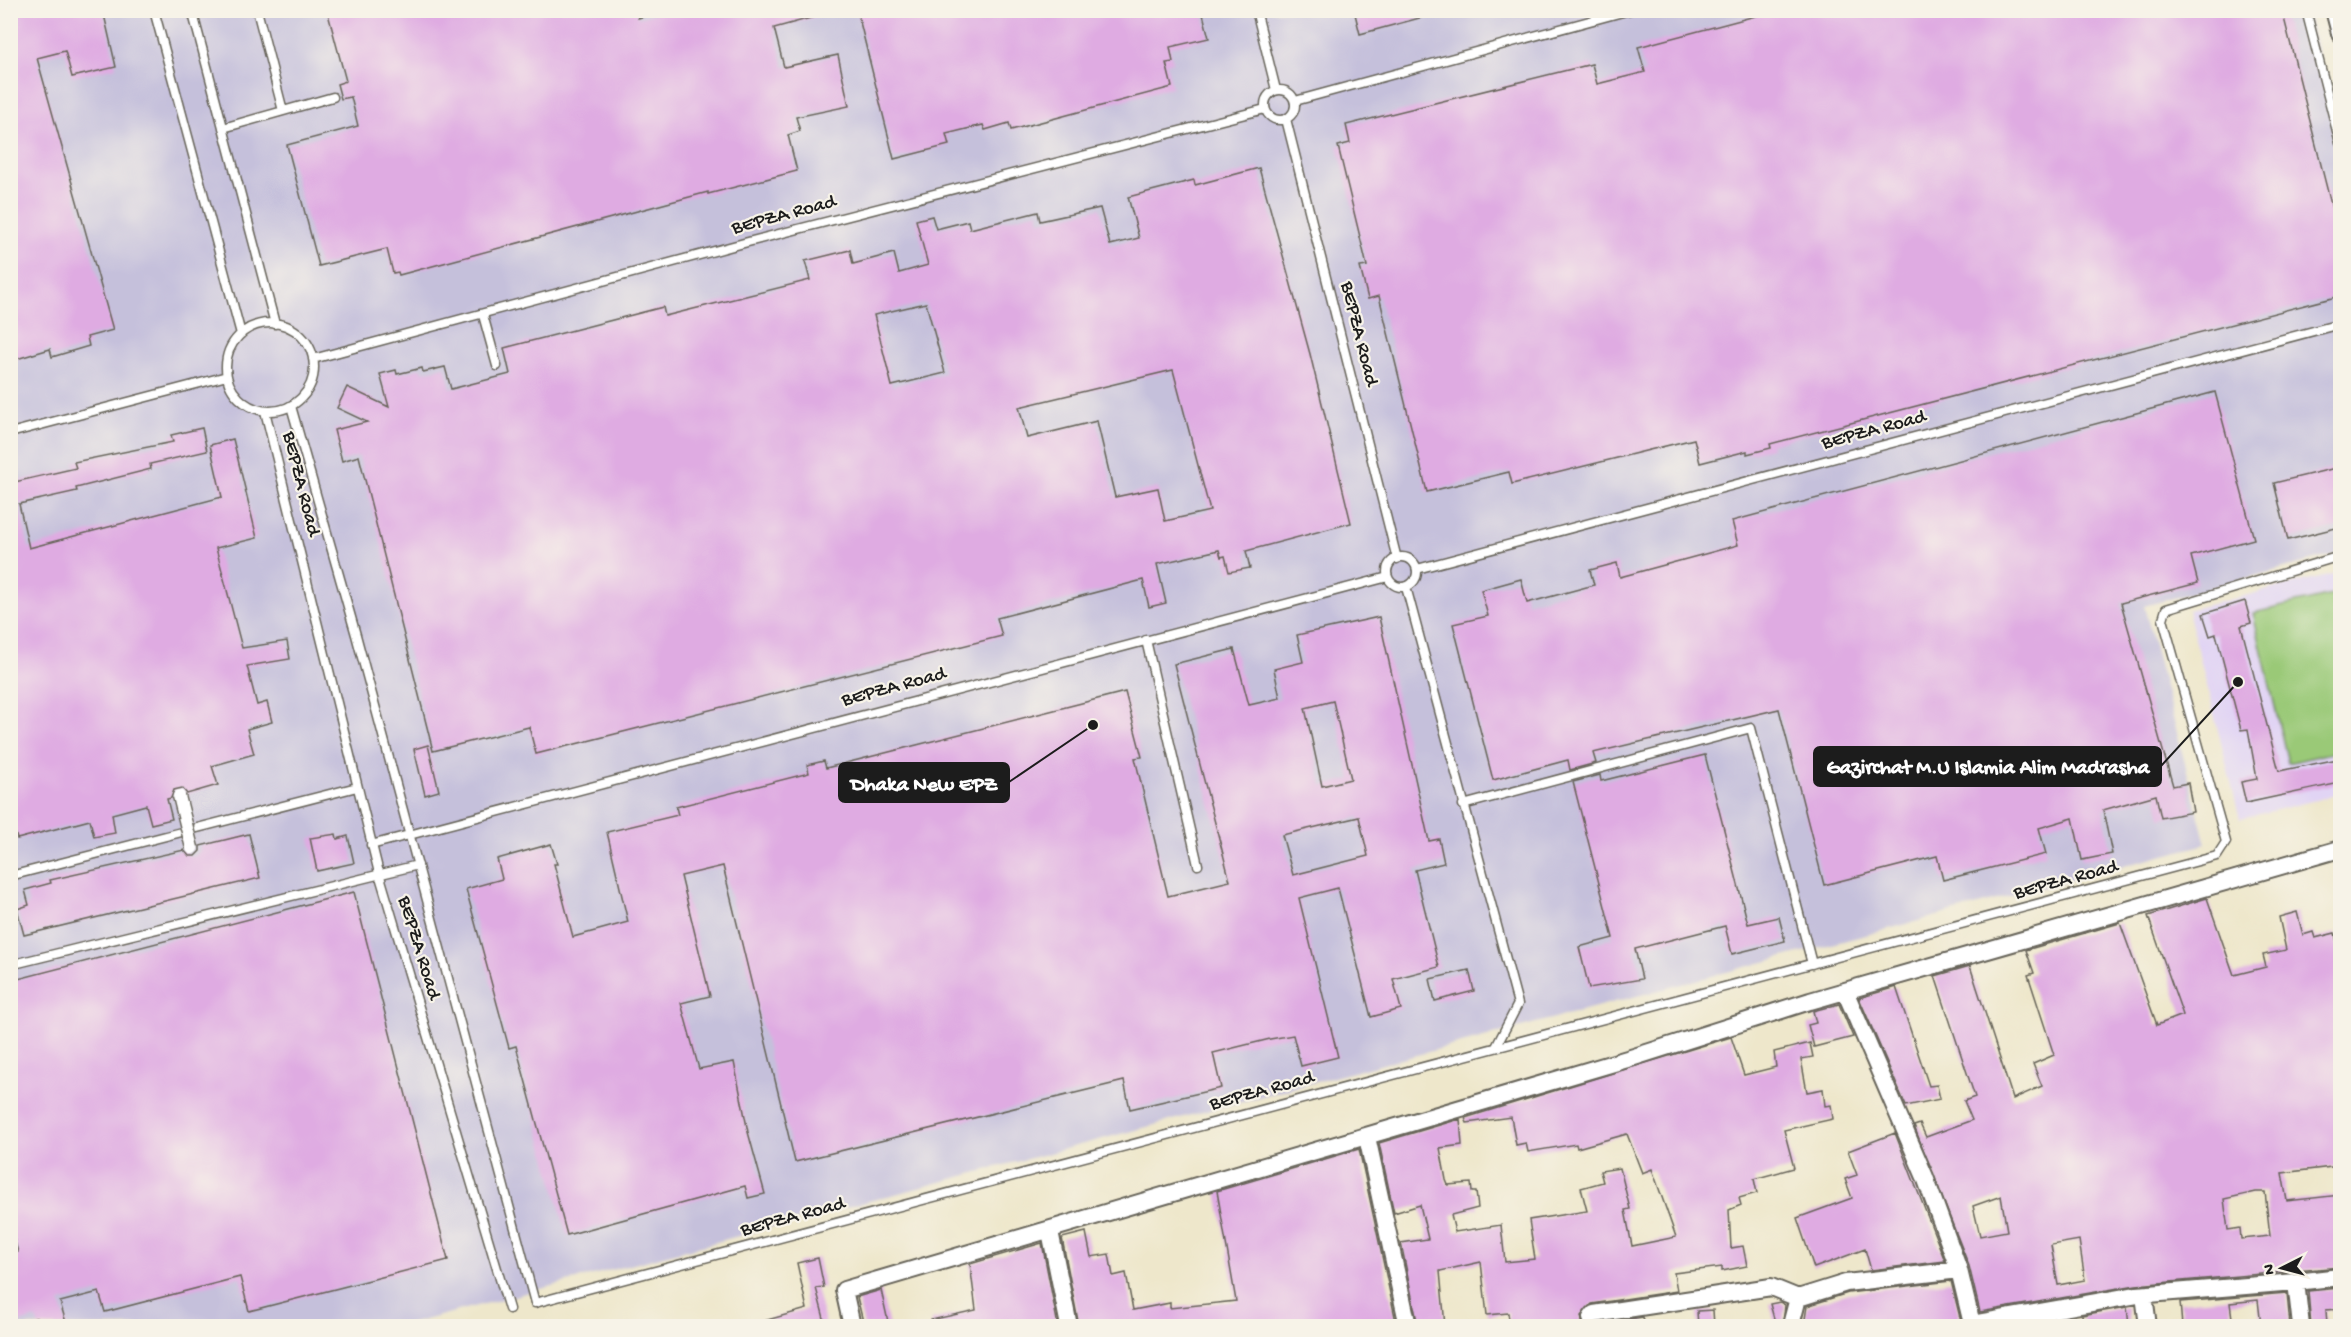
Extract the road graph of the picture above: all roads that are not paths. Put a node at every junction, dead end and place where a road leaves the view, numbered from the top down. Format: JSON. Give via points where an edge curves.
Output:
{"nodes":[{"id":1,"x":154,"y":10,"type":"edge"},
{"id":2,"x":192,"y":10,"type":"edge"},
{"id":3,"x":257,"y":10,"type":"edge"},
{"id":4,"x":1256,"y":10,"type":"edge"},
{"id":5,"x":1630,"y":10,"type":"edge"},
{"id":6,"x":2306,"y":10,"type":"edge"},
{"id":7,"x":2334,"y":10,"type":"edge"},
{"id":8,"x":2340,"y":33,"type":"edge"},
{"id":9,"x":1276,"y":90,"type":"junction"},
{"id":10,"x":333,"y":97,"type":"dead end"},
{"id":11,"x":1294,"y":101,"type":"junction"},
{"id":12,"x":1265,"y":109,"type":"junction"},
{"id":13,"x":284,"y":111,"type":"junction"},
{"id":14,"x":1286,"y":118,"type":"junction"},
{"id":15,"x":223,"y":128,"type":"junction"},
{"id":16,"x":2340,"y":142,"type":"edge"},
{"id":17,"x":483,"y":315,"type":"junction"},
{"id":18,"x":275,"y":324,"type":"junction"},
{"id":19,"x":2340,"y":324,"type":"edge"},
{"id":20,"x":242,"y":334,"type":"junction"},
{"id":21,"x":313,"y":359,"type":"junction"},
{"id":22,"x":497,"y":366,"type":"dead end"},
{"id":23,"x":227,"y":376,"type":"junction"},
{"id":24,"x":291,"y":406,"type":"junction"},
{"id":25,"x":265,"y":411,"type":"junction"},
{"id":26,"x":10,"y":433,"type":"edge"},
{"id":27,"x":2340,"y":556,"type":"edge"},
{"id":28,"x":1397,"y":559,"type":"junction"},
{"id":29,"x":1417,"y":569,"type":"junction"},
{"id":30,"x":1388,"y":577,"type":"junction"},
{"id":31,"x":1406,"y":587,"type":"junction"},
{"id":32,"x":1146,"y":640,"type":"junction"},
{"id":33,"x":357,"y":787,"type":"junction"},
{"id":34,"x":179,"y":796,"type":"dead end"},
{"id":35,"x":1463,"y":805,"type":"junction"},
{"id":36,"x":410,"y":835,"type":"junction"},
{"id":37,"x":371,"y":845,"type":"junction"},
{"id":38,"x":192,"y":848,"type":"dead end"},
{"id":39,"x":2340,"y":849,"type":"edge"},
{"id":40,"x":418,"y":865,"type":"junction"},
{"id":41,"x":1198,"y":865,"type":"dead end"},
{"id":42,"x":379,"y":873,"type":"junction"},
{"id":43,"x":10,"y":876,"type":"edge"},
{"id":44,"x":1812,"y":964,"type":"junction"},
{"id":45,"x":10,"y":965,"type":"edge"},
{"id":46,"x":1845,"y":991,"type":"junction"},
{"id":47,"x":1496,"y":1047,"type":"junction"},
{"id":48,"x":1367,"y":1137,"type":"junction"},
{"id":49,"x":1050,"y":1231,"type":"junction"},
{"id":50,"x":1959,"y":1270,"type":"junction"},
{"id":51,"x":2340,"y":1277,"type":"edge"},
{"id":52,"x":2296,"y":1282,"type":"junction"},
{"id":53,"x":2144,"y":1295,"type":"junction"},
{"id":54,"x":1798,"y":1298,"type":"junction"},
{"id":55,"x":509,"y":1309,"type":"dead end"},
{"id":56,"x":852,"y":1326,"type":"edge"},
{"id":57,"x":1069,"y":1326,"type":"edge"},
{"id":58,"x":1408,"y":1326,"type":"edge"},
{"id":59,"x":1594,"y":1326,"type":"edge"},
{"id":60,"x":1794,"y":1326,"type":"edge"},
{"id":61,"x":2148,"y":1326,"type":"edge"},
{"id":62,"x":2301,"y":1326,"type":"edge"}],
"edges":[{"from":1,"to":20,"type":"lane"},
{"from":2,"to":15,"type":"lane"},
{"from":3,"to":13,"type":"lane"},
{"from":4,"to":9,"type":"lane"},
{"from":5,"to":11,"type":"lane"},
{"from":6,"to":16,"type":"lane"},
{"from":7,"to":8,"type":"street"},
{"from":9,"to":11,"type":"lane","via":[[1288,92]]},
{"from":9,"to":12,"type":"lane","via":[[1266,98]]},
{"from":10,"to":13,"type":"lane"},
{"from":11,"to":14,"type":"lane","via":[[1293,111]]},
{"from":12,"to":14,"type":"lane","via":[[1276,119]]},
{"from":12,"to":17,"type":"lane","name":"BEPZA Road","via":[[744,243]]},
{"from":13,"to":15,"type":"lane"},
{"from":14,"to":28,"type":"lane","name":"BEPZA Road"},
{"from":15,"to":18,"type":"lane"},
{"from":17,"to":21,"type":"lane","name":"BEPZA Road"},
{"from":17,"to":22,"type":"lane"},
{"from":18,"to":20,"type":"lane","via":[[257,326]]},
{"from":18,"to":21,"type":"lane","via":[[300,335]]},
{"from":19,"to":29,"type":"lane","name":"BEPZA Road"},
{"from":20,"to":23,"type":"lane","via":[[228,357]]},
{"from":21,"to":24,"type":"lane","via":[[310,386]]},
{"from":23,"to":25,"type":"lane","via":[[240,399]]},
{"from":23,"to":26,"type":"lane"},
{"from":24,"to":25,"type":"lane"},
{"from":24,"to":36,"type":"lane","name":"BEPZA Road"},
{"from":25,"to":33,"type":"lane","name":"BEPZA Road"},
{"from":27,"to":44,"type":"lane","name":"BEPZA Road","via":[[2166,609],[2163,619],[2226,842],[2217,856]]},
{"from":28,"to":29,"type":"lane","via":[[1412,561]]},
{"from":28,"to":30,"type":"lane","via":[[1389,565]]},
{"from":29,"to":31,"type":"lane","via":[[1416,580]]},
{"from":30,"to":31,"type":"lane","via":[[1398,587]]},
{"from":30,"to":32,"type":"lane","name":"BEPZA Road"},
{"from":31,"to":35,"type":"lane"},
{"from":32,"to":36,"type":"lane","name":"BEPZA Road"},
{"from":32,"to":41,"type":"lane"},
{"from":33,"to":37,"type":"lane","name":"BEPZA Road"},
{"from":33,"to":43,"type":"lane"},
{"from":34,"to":38,"type":"street","bridge":true},
{"from":35,"to":44,"type":"lane","via":[[1751,728]]},
{"from":35,"to":47,"type":"lane","via":[[1518,1004]]},
{"from":36,"to":37,"type":"lane","name":"BEPZA Road"},
{"from":36,"to":40,"type":"lane","name":"BEPZA Road"},
{"from":37,"to":42,"type":"lane","name":"BEPZA Road"},
{"from":39,"to":46,"type":"street"},
{"from":40,"to":42,"type":"lane","name":"BEPZA Road"},
{"from":40,"to":47,"type":"lane","name":"BEPZA Road","via":[[535,1303]]},
{"from":42,"to":45,"type":"lane","name":"BEPZA Road"},
{"from":42,"to":55,"type":"lane","name":"BEPZA Road"},
{"from":44,"to":47,"type":"lane","name":"BEPZA Road"},
{"from":46,"to":48,"type":"street"},
{"from":46,"to":50,"type":"street","via":[[1925,1177]]},
{"from":48,"to":49,"type":"street"},
{"from":48,"to":58,"type":"street"},
{"from":49,"to":56,"type":"street","via":[[844,1290]]},
{"from":49,"to":57,"type":"street"},
{"from":50,"to":53,"type":"street","via":[[1972,1323]]},
{"from":50,"to":54,"type":"street","via":[[1846,1283]]},
{"from":51,"to":52,"type":"street"},
{"from":52,"to":53,"type":"street"},
{"from":52,"to":62,"type":"street"},
{"from":53,"to":61,"type":"street"},
{"from":54,"to":59,"type":"street","via":[[1772,1287],[1594,1314]]},
{"from":54,"to":60,"type":"street"}]}
